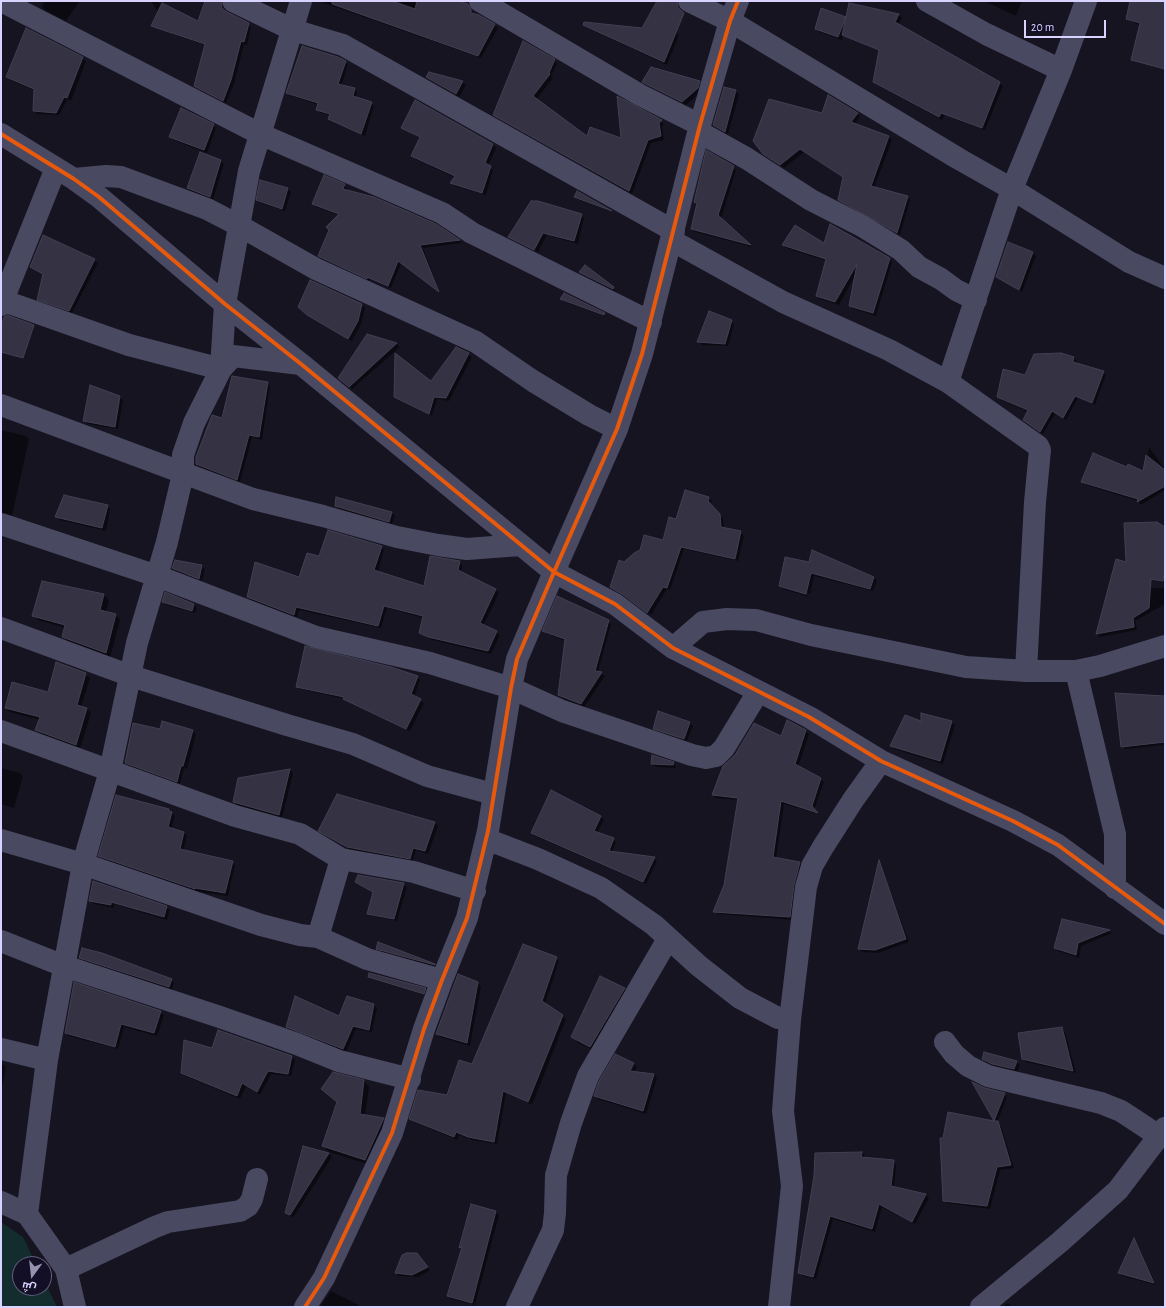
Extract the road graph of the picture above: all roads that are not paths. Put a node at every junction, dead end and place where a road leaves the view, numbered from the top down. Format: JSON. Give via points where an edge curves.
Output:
{"nodes":[{"id":1,"x":1,"y":1,"type":"edge"},
{"id":2,"x":233,"y":1,"type":"edge"},
{"id":3,"x":301,"y":1,"type":"edge"},
{"id":4,"x":480,"y":1,"type":"edge"},
{"id":5,"x":689,"y":1,"type":"edge"},
{"id":6,"x":738,"y":1,"type":"edge"},
{"id":7,"x":927,"y":1,"type":"edge"},
{"id":8,"x":1086,"y":1,"type":"edge"},
{"id":9,"x":730,"y":21,"type":"junction"},
{"id":10,"x":293,"y":30,"type":"junction"},
{"id":11,"x":1061,"y":70,"type":"junction"},
{"id":12,"x":699,"y":129,"type":"junction"},
{"id":13,"x":1,"y":134,"type":"edge"},
{"id":14,"x":260,"y":134,"type":"junction"},
{"id":15,"x":65,"y":174,"type":"junction"},
{"id":16,"x":1012,"y":189,"type":"junction"},
{"id":17,"x":238,"y":225,"type":"junction"},
{"id":18,"x":672,"y":235,"type":"junction"},
{"id":19,"x":1165,"y":278,"type":"edge"},
{"id":20,"x":976,"y":300,"type":"junction"},
{"id":21,"x":1,"y":302,"type":"edge"},
{"id":22,"x":225,"y":304,"type":"junction"},
{"id":23,"x":651,"y":322,"type":"junction"},
{"id":24,"x":301,"y":364,"type":"junction"},
{"id":25,"x":221,"y":369,"type":"junction"},
{"id":26,"x":948,"y":382,"type":"junction"},
{"id":27,"x":1,"y":405,"type":"edge"},
{"id":28,"x":617,"y":429,"type":"junction"},
{"id":29,"x":183,"y":474,"type":"junction"},
{"id":30,"x":1,"y":524,"type":"edge"},
{"id":31,"x":520,"y":545,"type":"junction"},
{"id":32,"x":554,"y":572,"type":"junction"},
{"id":33,"x":157,"y":576,"type":"junction"},
{"id":34,"x":1,"y":628,"type":"edge"},
{"id":35,"x":1165,"y":646,"type":"edge"},
{"id":36,"x":673,"y":648,"type":"junction"},
{"id":37,"x":1076,"y":671,"type":"junction"},
{"id":38,"x":1026,"y":672,"type":"junction"},
{"id":39,"x":131,"y":676,"type":"junction"},
{"id":40,"x":511,"y":688,"type":"junction"},
{"id":41,"x":758,"y":692,"type":"junction"},
{"id":42,"x":1,"y":731,"type":"edge"},
{"id":43,"x":881,"y":761,"type":"junction"},
{"id":44,"x":110,"y":771,"type":"junction"},
{"id":45,"x":493,"y":794,"type":"junction"},
{"id":46,"x":486,"y":839,"type":"junction"},
{"id":47,"x":1,"y":840,"type":"edge"},
{"id":48,"x":341,"y":859,"type":"junction"},
{"id":49,"x":83,"y":864,"type":"junction"},
{"id":50,"x":1115,"y":888,"type":"junction"},
{"id":51,"x":475,"y":891,"type":"junction"},
{"id":52,"x":1165,"y":924,"type":"edge"},
{"id":53,"x":318,"y":937,"type":"junction"},
{"id":54,"x":668,"y":939,"type":"junction"},
{"id":55,"x":1,"y":941,"type":"edge"},
{"id":56,"x":64,"y":966,"type":"junction"},
{"id":57,"x":442,"y":980,"type":"junction"},
{"id":58,"x":790,"y":1020,"type":"junction"},
{"id":59,"x":945,"y":1042,"type":"dead end"},
{"id":60,"x":1,"y":1049,"type":"edge"},
{"id":61,"x":48,"y":1060,"type":"junction"},
{"id":62,"x":410,"y":1080,"type":"junction"},
{"id":63,"x":1162,"y":1132,"type":"edge"},
{"id":64,"x":257,"y":1178,"type":"dead end"},
{"id":65,"x":1,"y":1202,"type":"edge"},
{"id":66,"x":28,"y":1214,"type":"junction"},
{"id":67,"x":66,"y":1269,"type":"junction"},
{"id":68,"x":75,"y":1307,"type":"edge"},
{"id":69,"x":305,"y":1307,"type":"edge"},
{"id":70,"x":517,"y":1307,"type":"edge"},
{"id":71,"x":779,"y":1307,"type":"edge"},
{"id":72,"x":980,"y":1307,"type":"edge"}],
"edges":[{"from":1,"to":14,"type":"street"},
{"from":2,"to":10,"type":"street"},
{"from":3,"to":10,"type":"street"},
{"from":4,"to":12,"type":"street"},
{"from":5,"to":9,"type":"street"},
{"from":6,"to":9,"type":"street"},
{"from":7,"to":11,"type":"street","via":[[986,34]]},
{"from":8,"to":11,"type":"street"},
{"from":9,"to":12,"type":"street"},
{"from":9,"to":16,"type":"street"},
{"from":10,"to":14,"type":"street"},
{"from":10,"to":18,"type":"street","via":[[343,45]]},
{"from":11,"to":16,"type":"street"},
{"from":12,"to":18,"type":"street"},
{"from":12,"to":20,"type":"street","via":[[812,200],[901,250],[919,267]]},
{"from":13,"to":15,"type":"street"},
{"from":14,"to":17,"type":"street"},
{"from":14,"to":23,"type":"street","via":[[442,213],[472,233]]},
{"from":15,"to":17,"type":"street","via":[[121,177],[207,210]]},
{"from":15,"to":21,"type":"street"},
{"from":15,"to":22,"type":"street","via":[[99,197]]},
{"from":16,"to":19,"type":"street","via":[[1129,262]]},
{"from":16,"to":20,"type":"street"},
{"from":17,"to":22,"type":"street"},
{"from":17,"to":28,"type":"street","via":[[316,269],[476,342],[589,415]]},
{"from":18,"to":23,"type":"street"},
{"from":18,"to":26,"type":"street","via":[[783,302],[888,350]]},
{"from":20,"to":26,"type":"street"},
{"from":21,"to":25,"type":"street","via":[[129,344]]},
{"from":22,"to":24,"type":"street"},
{"from":22,"to":25,"type":"street"},
{"from":23,"to":28,"type":"street"},
{"from":24,"to":25,"type":"street","via":[[233,356]]},
{"from":24,"to":31,"type":"street"},
{"from":25,"to":29,"type":"street","via":[[194,423],[184,455]]},
{"from":26,"to":38,"type":"street","via":[[1033,441],[1040,450]]},
{"from":27,"to":29,"type":"street"},
{"from":28,"to":32,"type":"street"},
{"from":29,"to":31,"type":"street","via":[[253,500],[397,537],[467,549]]},
{"from":29,"to":33,"type":"street"},
{"from":30,"to":33,"type":"street"},
{"from":31,"to":32,"type":"street"},
{"from":32,"to":36,"type":"street","via":[[615,604]]},
{"from":32,"to":40,"type":"street","via":[[517,659]]},
{"from":33,"to":39,"type":"street","via":[[137,643]]},
{"from":33,"to":40,"type":"street","via":[[316,637],[430,663]]},
{"from":34,"to":39,"type":"street"},
{"from":35,"to":37,"type":"street"},
{"from":36,"to":38,"type":"street","via":[[703,622],[728,619],[756,620],[966,667]]},
{"from":36,"to":41,"type":"street"},
{"from":37,"to":38,"type":"street"},
{"from":37,"to":50,"type":"street","via":[[1115,834]]},
{"from":39,"to":44,"type":"street"},
{"from":39,"to":45,"type":"street","via":[[353,744],[427,776]]},
{"from":40,"to":41,"type":"street","via":[[562,711],[706,758],[716,756],[724,748]]},
{"from":40,"to":45,"type":"street"},
{"from":41,"to":43,"type":"street","via":[[809,717]]},
{"from":42,"to":44,"type":"street"},
{"from":43,"to":50,"type":"street","via":[[1013,821],[1058,845]]},
{"from":43,"to":58,"type":"street","via":[[848,807],[810,871]]},
{"from":44,"to":48,"type":"street","via":[[235,816],[300,834]]},
{"from":44,"to":49,"type":"street"},
{"from":45,"to":46,"type":"street"},
{"from":46,"to":51,"type":"street"},
{"from":46,"to":54,"type":"street","via":[[601,888],[654,925]]},
{"from":47,"to":49,"type":"street"},
{"from":48,"to":51,"type":"street","via":[[414,872]]},
{"from":48,"to":53,"type":"street"},
{"from":49,"to":53,"type":"street","via":[[262,925]]},
{"from":49,"to":56,"type":"street"},
{"from":50,"to":52,"type":"street"},
{"from":51,"to":57,"type":"street"},
{"from":53,"to":57,"type":"street","via":[[367,960]]},
{"from":54,"to":58,"type":"street","via":[[740,998],[778,1018]]},
{"from":54,"to":70,"type":"street","via":[[588,1076],[556,1175],[556,1213],[553,1230]]},
{"from":55,"to":56,"type":"street"},
{"from":56,"to":61,"type":"street"},
{"from":56,"to":62,"type":"street","via":[[253,1029],[339,1061]]},
{"from":57,"to":62,"type":"street","via":[[424,1029]]},
{"from":58,"to":71,"type":"street","via":[[783,1111],[792,1186]]},
{"from":59,"to":63,"type":"street","via":[[968,1066],[988,1076],[1101,1103]]},
{"from":60,"to":61,"type":"street"},
{"from":61,"to":66,"type":"street"},
{"from":62,"to":69,"type":"street","via":[[392,1133],[371,1180],[324,1278]]},
{"from":63,"to":72,"type":"street","via":[[1118,1190],[1060,1242]]},
{"from":64,"to":67,"type":"street","via":[[252,1199],[248,1206],[240,1210],[155,1226]]},
{"from":65,"to":66,"type":"street"},
{"from":66,"to":67,"type":"street"},
{"from":67,"to":68,"type":"street"}]}
